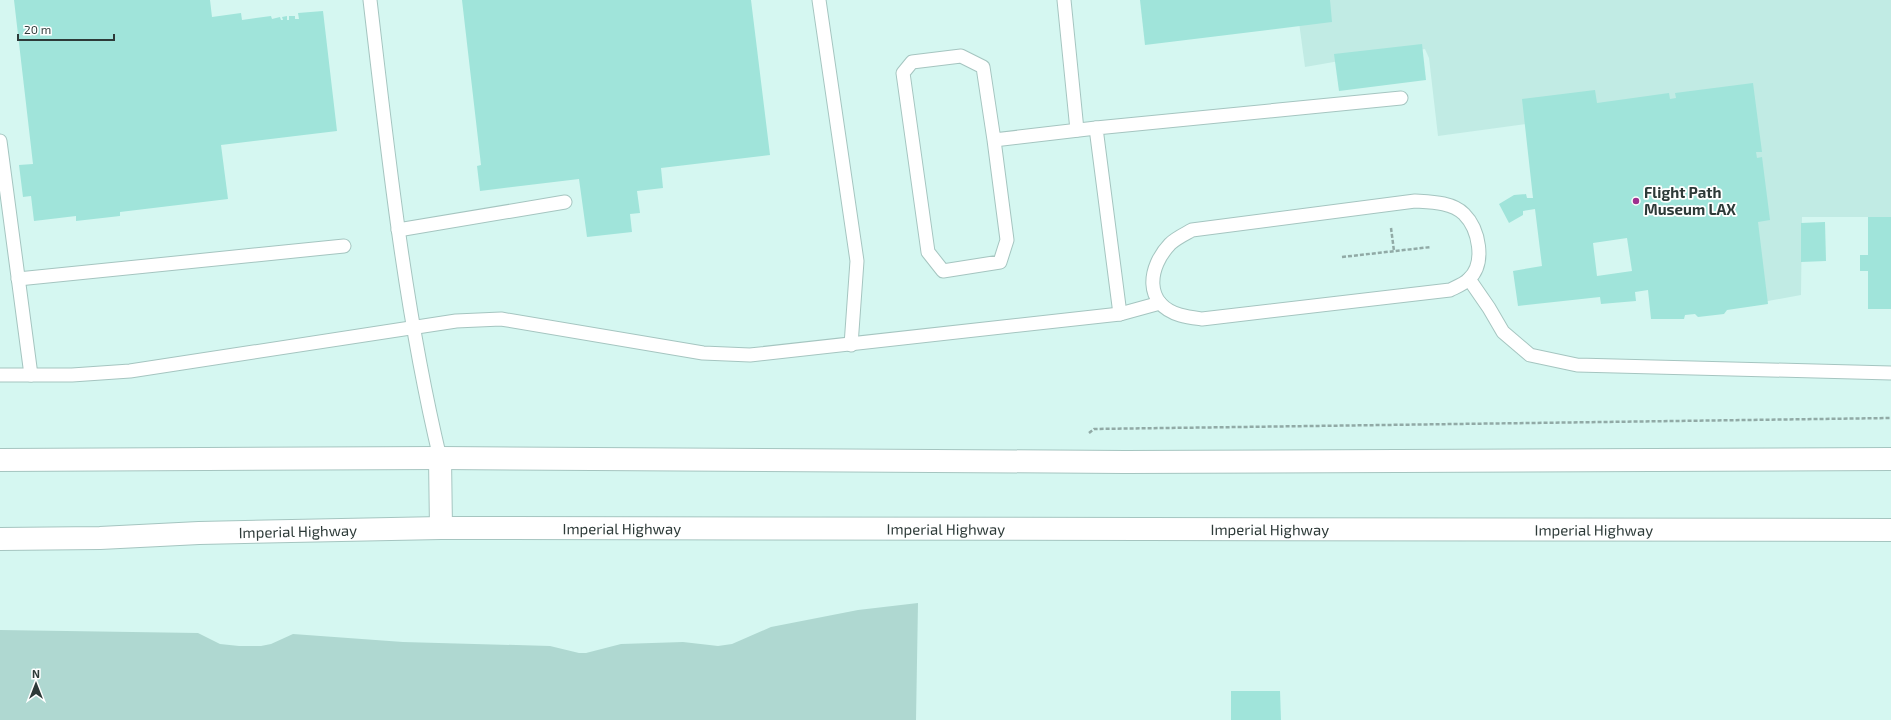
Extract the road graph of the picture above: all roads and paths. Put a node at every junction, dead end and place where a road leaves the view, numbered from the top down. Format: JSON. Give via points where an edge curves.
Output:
{"nodes":[{"id":1,"x":370,"y":0,"type":"edge"},
{"id":2,"x":819,"y":0,"type":"edge"},
{"id":3,"x":1064,"y":0,"type":"edge"},
{"id":4,"x":1401,"y":98,"type":"dead end"},
{"id":5,"x":1096,"y":128,"type":"junction"},
{"id":6,"x":1077,"y":130,"type":"junction"},
{"id":7,"x":994,"y":140,"type":"junction"},
{"id":8,"x":0,"y":141,"type":"edge"},
{"id":9,"x":565,"y":202,"type":"dead end"},
{"id":10,"x":1390,"y":224,"type":"dead end"},
{"id":11,"x":398,"y":230,"type":"junction"},
{"id":12,"x":344,"y":246,"type":"dead end"},
{"id":13,"x":1431,"y":247,"type":"dead end"},
{"id":14,"x":1394,"y":251,"type":"junction"},
{"id":15,"x":1342,"y":258,"type":"dead end"},
{"id":16,"x":18,"y":279,"type":"junction"},
{"id":17,"x":1469,"y":279,"type":"junction"},
{"id":18,"x":1160,"y":303,"type":"junction"},
{"id":19,"x":1120,"y":314,"type":"junction"},
{"id":20,"x":413,"y":328,"type":"junction"},
{"id":21,"x":851,"y":345,"type":"junction"},
{"id":22,"x":1891,"y":373,"type":"edge"},
{"id":23,"x":31,"y":374,"type":"junction"},
{"id":24,"x":0,"y":375,"type":"edge"},
{"id":25,"x":1891,"y":418,"type":"edge"},
{"id":26,"x":1094,"y":429,"type":"dead end"},
{"id":27,"x":440,"y":458,"type":"junction"},
{"id":28,"x":1891,"y":459,"type":"edge"},
{"id":29,"x":0,"y":460,"type":"edge"},
{"id":30,"x":441,"y":528,"type":"junction"},
{"id":31,"x":1891,"y":530,"type":"edge"},
{"id":32,"x":0,"y":539,"type":"edge"}],
"edges":[{"from":1,"to":11,"type":"lane"},
{"from":2,"to":21,"type":"lane","via":[[857,261]]},
{"from":3,"to":6,"type":"lane"},
{"from":4,"to":5,"type":"lane"},
{"from":5,"to":6,"type":"lane"},
{"from":5,"to":19,"type":"lane"},
{"from":6,"to":7,"type":"lane"},
{"from":7,"to":7,"type":"lane","via":[[1007,240],[1000,262],[943,271],[928,252],[903,73],[912,62],[961,56],[983,68]]},
{"from":8,"to":16,"type":"lane"},
{"from":9,"to":11,"type":"lane"},
{"from":10,"to":14,"type":"path"},
{"from":11,"to":20,"type":"lane"},
{"from":12,"to":16,"type":"lane"},
{"from":13,"to":14,"type":"path"},
{"from":14,"to":15,"type":"path"},
{"from":16,"to":23,"type":"lane"},
{"from":17,"to":18,"type":"lane","via":[[1450,290],[1202,319],[1179,315]]},
{"from":17,"to":18,"type":"lane","via":[[1478,262],[1477,234],[1464,214],[1440,202],[1415,201],[1192,230],[1171,243],[1155,264],[1152,285]]},
{"from":17,"to":22,"type":"lane","via":[[1502,332],[1530,355],[1577,365]]},
{"from":18,"to":19,"type":"lane"},
{"from":19,"to":21,"type":"lane"},
{"from":20,"to":21,"type":"lane","via":[[456,321],[500,319],[727,355]]},
{"from":20,"to":23,"type":"lane","via":[[130,371]]},
{"from":20,"to":27,"type":"lane"},
{"from":23,"to":24,"type":"lane"},
{"from":25,"to":26,"type":"path"},
{"from":27,"to":28,"type":"main road","via":[[1117,462]]},
{"from":27,"to":29,"type":"main road"},
{"from":27,"to":30,"type":"main road"},
{"from":30,"to":31,"type":"main road","name":"Imperial Highway"},
{"from":30,"to":32,"type":"main road","name":"Imperial Highway"}]}
